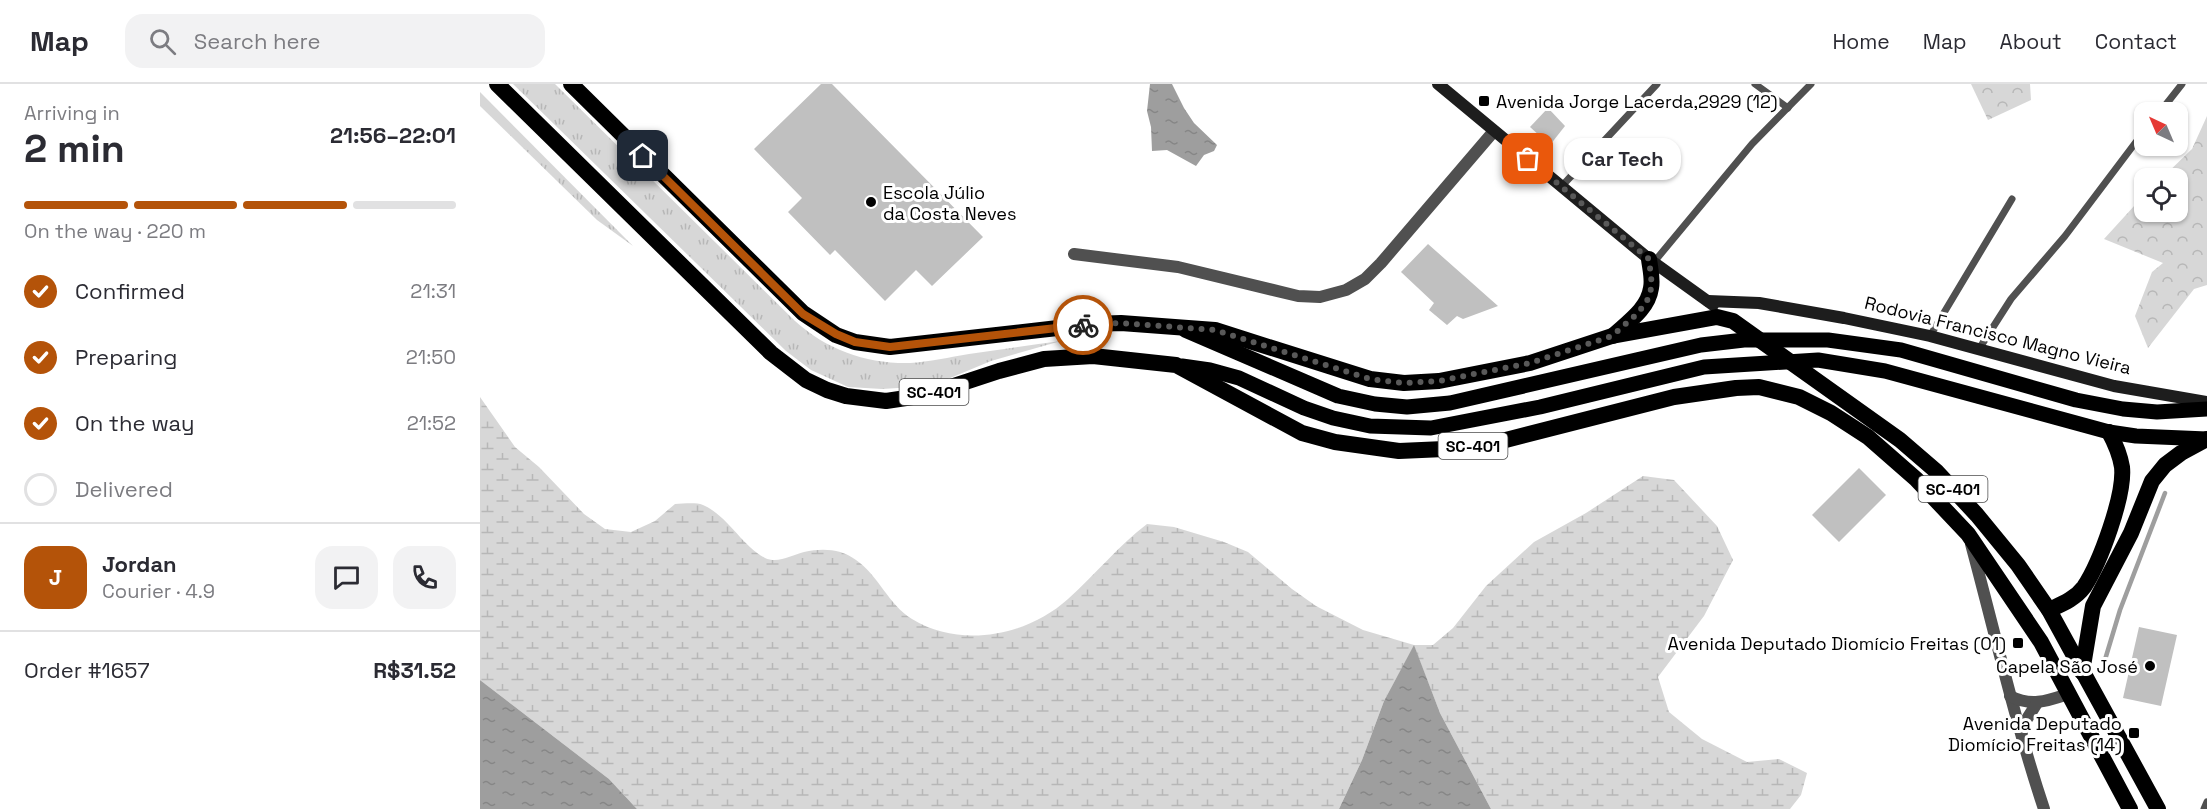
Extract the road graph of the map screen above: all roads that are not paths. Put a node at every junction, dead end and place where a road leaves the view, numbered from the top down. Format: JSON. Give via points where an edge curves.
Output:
{"nodes":[{"id":1,"x":497,"y":84,"type":"edge"},
{"id":2,"x":571,"y":84,"type":"edge"},
{"id":3,"x":1438,"y":84,"type":"edge"},
{"id":4,"x":1657,"y":84,"type":"edge"},
{"id":5,"x":1755,"y":84,"type":"edge"},
{"id":6,"x":1811,"y":84,"type":"edge"},
{"id":7,"x":2182,"y":84,"type":"edge"},
{"id":8,"x":2168,"y":102,"type":"edge"},
{"id":9,"x":1788,"y":108,"type":"junction"},
{"id":10,"x":1494,"y":131,"type":"junction"},
{"id":11,"x":2134,"y":145,"type":"edge"},
{"id":12,"x":1562,"y":187,"type":"junction"},
{"id":13,"x":2012,"y":199,"type":"dead end"},
{"id":14,"x":1074,"y":254,"type":"dead end"},
{"id":15,"x":1651,"y":261,"type":"junction"},
{"id":16,"x":1708,"y":301,"type":"junction"},
{"id":17,"x":1733,"y":321,"type":"junction"},
{"id":18,"x":1176,"y":326,"type":"junction"},
{"id":19,"x":1612,"y":336,"type":"junction"},
{"id":20,"x":1930,"y":336,"type":"junction"},
{"id":21,"x":1979,"y":349,"type":"junction"},
{"id":22,"x":1176,"y":365,"type":"junction"},
{"id":23,"x":2207,"y":402,"type":"edge"},
{"id":24,"x":2207,"y":409,"type":"edge"},
{"id":25,"x":2109,"y":432,"type":"junction"},
{"id":26,"x":2207,"y":439,"type":"edge"},
{"id":27,"x":1968,"y":534,"type":"junction"},
{"id":28,"x":2049,"y":610,"type":"junction"},
{"id":29,"x":2082,"y":672,"type":"junction"},
{"id":30,"x":2068,"y":694,"type":"junction"},
{"id":31,"x":2010,"y":696,"type":"junction"},
{"id":32,"x":2037,"y":704,"type":"junction"},
{"id":33,"x":2022,"y":732,"type":"junction"},
{"id":34,"x":2207,"y":802,"type":"edge"},
{"id":35,"x":2044,"y":809,"type":"edge"},
{"id":36,"x":2130,"y":809,"type":"edge"},
{"id":37,"x":2158,"y":809,"type":"edge"},
{"id":38,"x":2204,"y":809,"type":"edge"}],
"edges":[{"from":1,"to":22,"type":"highway","number":"SC-401","via":[[771,353],[806,380],[827,390],[886,401],[926,395],[999,371],[1069,356]]},
{"from":2,"to":18,"type":"highway","via":[[803,314],[855,342],[890,347],[1093,324]]},
{"from":3,"to":10,"type":"main road"},
{"from":4,"to":12,"type":"lane"},
{"from":5,"to":9,"type":"lane"},
{"from":6,"to":9,"type":"lane"},
{"from":7,"to":8,"type":"lane"},
{"from":9,"to":15,"type":"lane"},
{"from":10,"to":12,"type":"main road"},
{"from":10,"to":14,"type":"street","via":[[1382,263],[1346,290],[1320,297],[1298,296],[1178,267]]},
{"from":11,"to":21,"type":"lane","via":[[2011,299]]},
{"from":12,"to":15,"type":"main road"},
{"from":13,"to":20,"type":"lane"},
{"from":15,"to":16,"type":"main road"},
{"from":15,"to":19,"type":"highway","via":[[1652,286],[1647,301]]},
{"from":16,"to":17,"type":"main road"},
{"from":16,"to":20,"type":"main road","name":"Rodovia Francisco Magno Vieira","via":[[1759,303]]},
{"from":17,"to":19,"type":"highway","via":[[1717,317]]},
{"from":17,"to":28,"type":"highway","number":"SC-401","via":[[1882,426],[1936,471],[1984,523]]},
{"from":18,"to":19,"type":"highway","via":[[1215,330],[1370,379],[1404,383],[1439,381],[1530,363]]},
{"from":18,"to":24,"type":"main road","via":[[1338,396],[1407,407],[1450,403],[1701,345],[1744,340],[1828,340],[1901,350],[2076,400],[2123,409]]},
{"from":20,"to":21,"type":"main road","name":"Rodovia Francisco Magno Vieira"},
{"from":21,"to":23,"type":"main road","name":"Rodovia Francisco Magno Vieira","via":[[2114,386]]},
{"from":22,"to":25,"type":"main road","via":[[1239,378],[1333,418],[1370,426],[1431,428],[1704,368],[1818,360],[1885,371]]},
{"from":22,"to":27,"type":"highway","number":"SC-401","via":[[1302,433],[1399,451],[1467,448],[1674,397],[1759,387],[1799,397],[1868,437],[1916,479]]},
{"from":25,"to":26,"type":"main road"},
{"from":25,"to":28,"type":"highway","via":[[2122,467],[2116,510],[2083,587],[2068,601]]},
{"from":26,"to":29,"type":"highway","via":[[2165,465],[2152,481],[2131,533],[2093,606]]},
{"from":27,"to":30,"type":"highway","number":"SC-401","via":[[2025,616]]},
{"from":27,"to":31,"type":"street"},
{"from":28,"to":29,"type":"highway","number":"SC-401"},
{"from":29,"to":37,"type":"highway","number":"SC-401"},
{"from":30,"to":32,"type":"street"},
{"from":30,"to":36,"type":"highway","number":"SC-401"},
{"from":31,"to":32,"type":"street"},
{"from":31,"to":33,"type":"street"},
{"from":32,"to":33,"type":"street"},
{"from":33,"to":35,"type":"street"},
{"from":34,"to":38,"type":"lane"}]}
